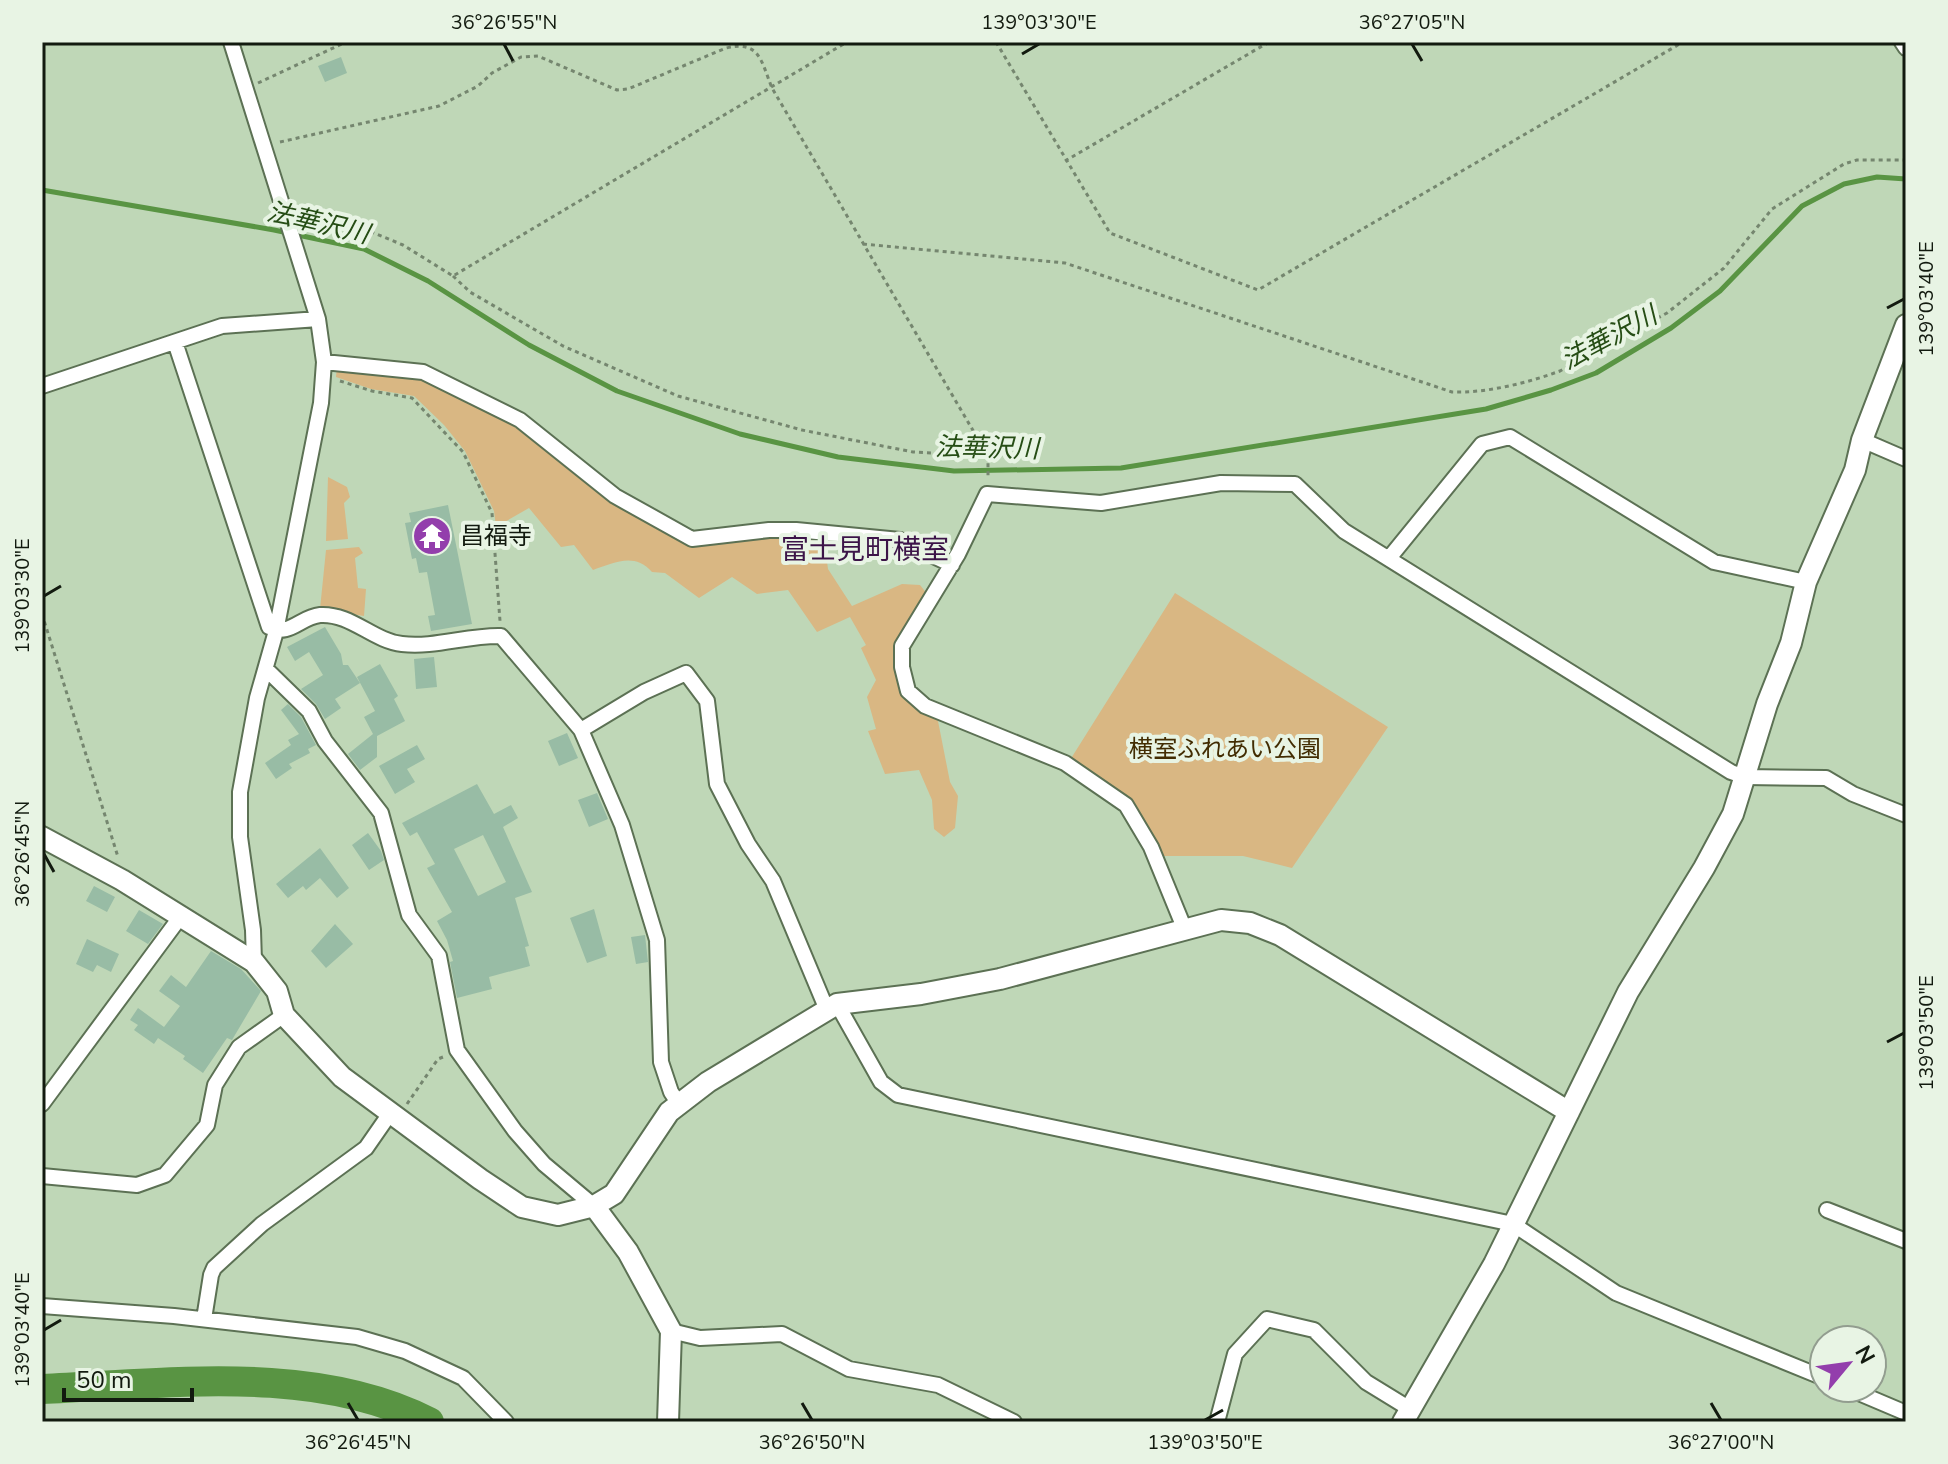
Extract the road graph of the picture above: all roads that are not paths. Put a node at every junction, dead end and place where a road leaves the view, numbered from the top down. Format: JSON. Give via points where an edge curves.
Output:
{"nodes":[{"id":1,"x":231,"y":42,"type":"edge"},
{"id":2,"x":1902,"y":42,"type":"edge"},
{"id":3,"x":1906,"y":48,"type":"edge"},
{"id":4,"x":318,"y":319,"type":"junction"},
{"id":5,"x":1906,"y":325,"type":"edge"},
{"id":6,"x":175,"y":342,"type":"junction"},
{"id":7,"x":323,"y":370,"type":"junction"},
{"id":8,"x":42,"y":386,"type":"edge"},
{"id":9,"x":1862,"y":440,"type":"junction"},
{"id":10,"x":1906,"y":459,"type":"edge"},
{"id":11,"x":1390,"y":557,"type":"junction"},
{"id":12,"x":952,"y":565,"type":"junction"},
{"id":13,"x":1806,"y":582,"type":"junction"},
{"id":14,"x":276,"y":631,"type":"junction"},
{"id":15,"x":266,"y":669,"type":"junction"},
{"id":16,"x":581,"y":730,"type":"junction"},
{"id":17,"x":1745,"y":777,"type":"junction"},
{"id":18,"x":1906,"y":815,"type":"edge"},
{"id":19,"x":42,"y":837,"type":"edge"},
{"id":20,"x":181,"y":916,"type":"junction"},
{"id":21,"x":1185,"y":930,"type":"junction"},
{"id":22,"x":254,"y":962,"type":"junction"},
{"id":23,"x":832,"y":1007,"type":"junction"},
{"id":24,"x":284,"y":1015,"type":"junction"},
{"id":25,"x":42,"y":1104,"type":"edge"},
{"id":26,"x":679,"y":1104,"type":"junction"},
{"id":27,"x":1569,"y":1112,"type":"junction"},
{"id":28,"x":394,"y":1114,"type":"junction"},
{"id":29,"x":42,"y":1176,"type":"edge"},
{"id":30,"x":594,"y":1206,"type":"junction"},
{"id":31,"x":1827,"y":1210,"type":"dead end"},
{"id":32,"x":1513,"y":1224,"type":"junction"},
{"id":33,"x":1906,"y":1241,"type":"edge"},
{"id":34,"x":42,"y":1306,"type":"edge"},
{"id":35,"x":204,"y":1319,"type":"junction"},
{"id":36,"x":671,"y":1331,"type":"junction"},
{"id":37,"x":1808,"y":1371,"type":"edge"},
{"id":38,"x":1885,"y":1404,"type":"edge"},
{"id":39,"x":1906,"y":1413,"type":"edge"},
{"id":40,"x":1407,"y":1415,"type":"edge"},
{"id":41,"x":506,"y":1422,"type":"edge"},
{"id":42,"x":668,"y":1422,"type":"edge"},
{"id":43,"x":1014,"y":1422,"type":"edge"},
{"id":44,"x":1217,"y":1422,"type":"edge"}],
"edges":[{"from":1,"to":4,"type":"street"},
{"from":2,"to":3,"type":"street"},
{"from":4,"to":6,"type":"street","via":[[222,326]]},
{"from":4,"to":7,"type":"street"},
{"from":5,"to":9,"type":"street"},
{"from":6,"to":8,"type":"street"},
{"from":6,"to":14,"type":"street","via":[[269,627]]},
{"from":7,"to":12,"type":"street","via":[[423,372],[520,420],[615,496],[692,539],[796,530],[900,540]]},
{"from":7,"to":14,"type":"street"},
{"from":9,"to":10,"type":"street"},
{"from":9,"to":13,"type":"street","via":[[1855,470]]},
{"from":11,"to":12,"type":"street","via":[[1344,531],[1295,484],[1221,483],[1101,503],[987,494]]},
{"from":11,"to":13,"type":"street","via":[[1482,444],[1510,437],[1714,562]]},
{"from":11,"to":17,"type":"street"},
{"from":12,"to":21,"type":"street","via":[[902,646],[908,691],[925,706],[1065,763],[1126,805],[1151,847]]},
{"from":13,"to":17,"type":"street"},
{"from":14,"to":15,"type":"street"},
{"from":14,"to":16,"type":"street","via":[[319,615],[343,618],[401,644],[501,636]]},
{"from":15,"to":22,"type":"street","via":[[240,792]]},
{"from":15,"to":30,"type":"street","via":[[309,711],[325,741],[381,813],[409,915],[439,956],[457,1050],[544,1164]]},
{"from":16,"to":23,"type":"street","via":[[686,673],[707,701],[717,784],[773,881]]},
{"from":16,"to":26,"type":"street","via":[[622,825],[657,940],[661,1062]]},
{"from":17,"to":18,"type":"street","via":[[1826,778]]},
{"from":17,"to":27,"type":"street","via":[[1726,827],[1628,992]]},
{"from":19,"to":20,"type":"street"},
{"from":20,"to":22,"type":"street"},
{"from":20,"to":25,"type":"street"},
{"from":21,"to":23,"type":"street","via":[[1000,979]]},
{"from":21,"to":27,"type":"street","via":[[1221,920],[1250,923],[1280,935]]},
{"from":22,"to":24,"type":"street","via":[[277,991]]},
{"from":23,"to":26,"type":"street"},
{"from":23,"to":32,"type":"street","via":[[881,1082],[898,1095]]},
{"from":24,"to":28,"type":"street","via":[[342,1077]]},
{"from":24,"to":29,"type":"street","via":[[239,1047],[215,1085],[207,1125],[165,1175],[137,1185]]},
{"from":26,"to":30,"type":"street","via":[[614,1194]]},
{"from":27,"to":32,"type":"street"},
{"from":28,"to":30,"type":"street","via":[[522,1207],[558,1215]]},
{"from":28,"to":35,"type":"street","via":[[366,1148],[262,1224],[214,1268]]},
{"from":30,"to":36,"type":"street","via":[[628,1252]]},
{"from":31,"to":33,"type":"street"},
{"from":32,"to":37,"type":"street","via":[[1616,1293]]},
{"from":32,"to":40,"type":"street"},
{"from":34,"to":35,"type":"street"},
{"from":35,"to":41,"type":"street","via":[[357,1337],[405,1351],[463,1378]]},
{"from":36,"to":42,"type":"street"},
{"from":36,"to":43,"type":"street","via":[[700,1338],[782,1334],[849,1369],[938,1385]]},
{"from":38,"to":39,"type":"street"},
{"from":40,"to":44,"type":"street","via":[[1314,1330],[1267,1319],[1235,1354]]}]}
